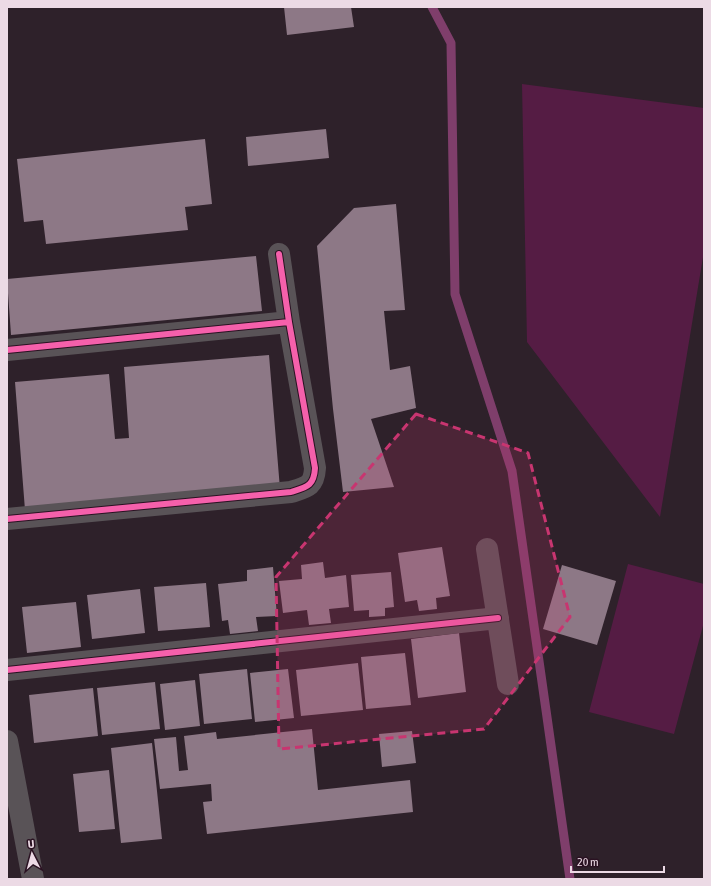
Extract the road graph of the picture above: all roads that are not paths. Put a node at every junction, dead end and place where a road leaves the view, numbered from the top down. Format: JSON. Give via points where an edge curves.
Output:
{"nodes":[{"id":1,"x":279,"y":254,"type":"dead end"},
{"id":2,"x":289,"y":322,"type":"junction"},
{"id":3,"x":7,"y":350,"type":"edge"},
{"id":4,"x":7,"y":519,"type":"edge"},
{"id":5,"x":487,"y":549,"type":"dead end"},
{"id":6,"x":498,"y":618,"type":"junction"},
{"id":7,"x":7,"y":670,"type":"edge"},
{"id":8,"x":508,"y":684,"type":"dead end"},
{"id":9,"x":7,"y":741,"type":"edge"},
{"id":10,"x":33,"y":879,"type":"edge"}],
"edges":[{"from":1,"to":2,"type":"street"},
{"from":2,"to":3,"type":"street"},
{"from":2,"to":4,"type":"street","via":[[315,468],[315,478],[311,484],[291,492]]},
{"from":5,"to":6,"type":"street"},
{"from":6,"to":7,"type":"street"},
{"from":6,"to":8,"type":"street"},
{"from":9,"to":10,"type":"street"}]}
